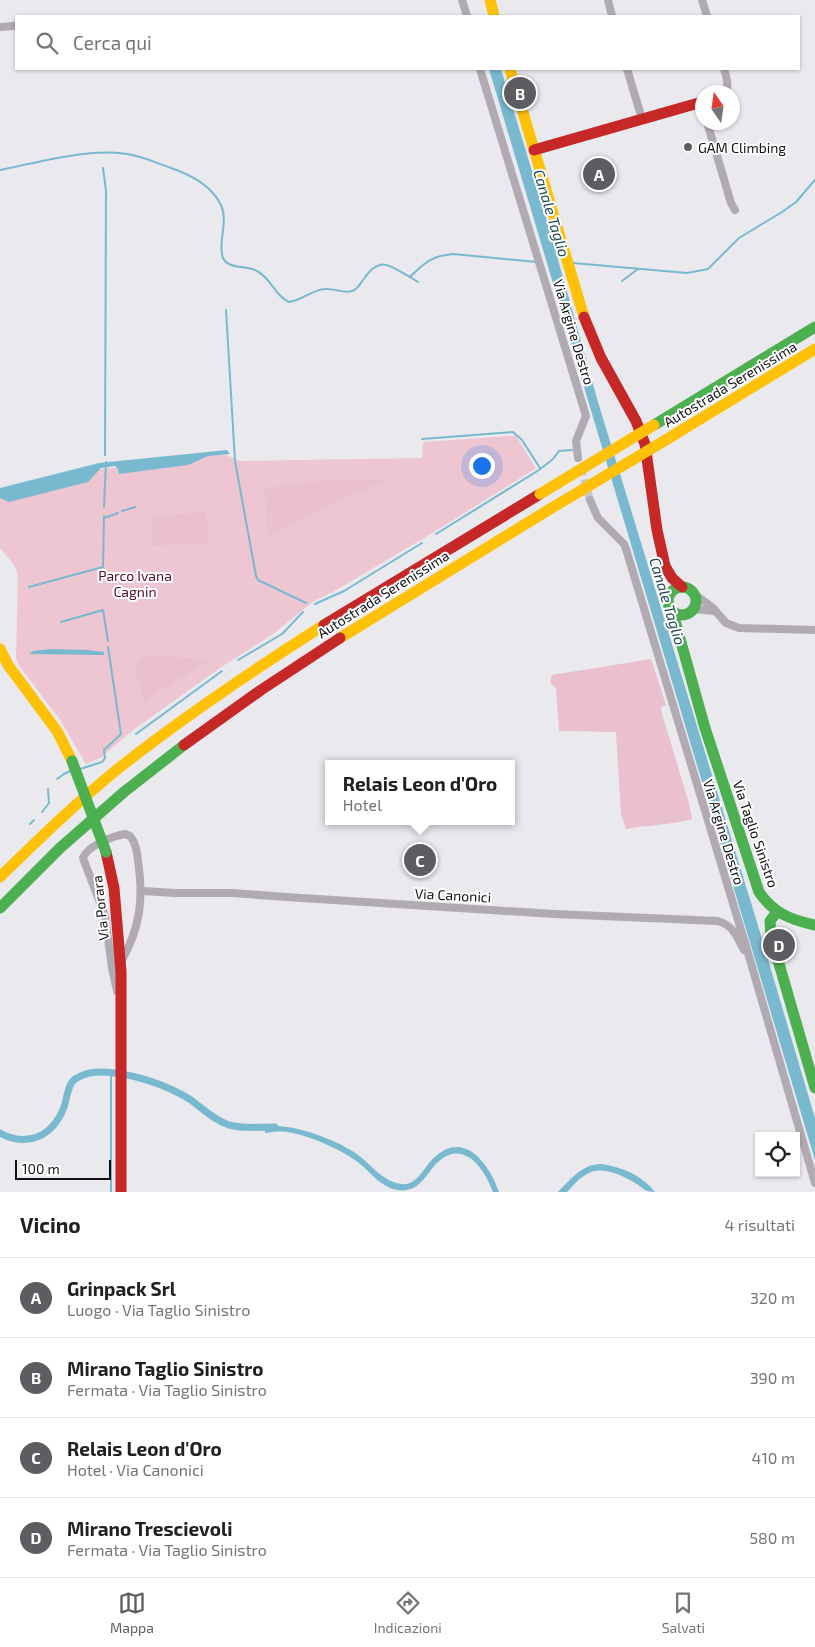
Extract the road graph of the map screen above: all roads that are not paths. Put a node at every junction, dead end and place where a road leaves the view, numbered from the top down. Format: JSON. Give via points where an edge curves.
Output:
{"nodes":[{"id":1,"x":462,"y":0,"type":"edge"},
{"id":2,"x":490,"y":0,"type":"edge"},
{"id":3,"x":608,"y":0,"type":"edge"},
{"id":4,"x":702,"y":0,"type":"edge"},
{"id":5,"x":467,"y":15,"type":"edge"},
{"id":6,"x":494,"y":15,"type":"edge"},
{"id":7,"x":612,"y":15,"type":"edge"},
{"id":8,"x":708,"y":15,"type":"edge"},
{"id":9,"x":14,"y":26,"type":"dead end"},
{"id":10,"x":0,"y":27,"type":"edge"},
{"id":11,"x":480,"y":70,"type":"edge"},
{"id":12,"x":510,"y":70,"type":"edge"},
{"id":13,"x":628,"y":70,"type":"edge"},
{"id":14,"x":724,"y":70,"type":"edge"},
{"id":15,"x":727,"y":85,"type":"edge"},
{"id":16,"x":695,"y":105,"type":"edge"},
{"id":17,"x":642,"y":119,"type":"junction"},
{"id":18,"x":709,"y":130,"type":"edge"},
{"id":19,"x":534,"y":150,"type":"junction"},
{"id":20,"x":735,"y":210,"type":"dead end"},
{"id":21,"x":815,"y":328,"type":"edge"},
{"id":22,"x":815,"y":349,"type":"edge"},
{"id":23,"x":578,"y":458,"type":"tunnel mouth"},
{"id":24,"x":590,"y":500,"type":"tunnel mouth"},
{"id":25,"x":657,"y":530,"type":"junction"},
{"id":26,"x":682,"y":587,"type":"junction"},
{"id":27,"x":694,"y":594,"type":"junction"},
{"id":28,"x":669,"y":596,"type":"junction"},
{"id":29,"x":672,"y":610,"type":"junction"},
{"id":30,"x":690,"y":611,"type":"junction"},
{"id":31,"x":715,"y":611,"type":"junction"},
{"id":32,"x":815,"y":630,"type":"edge"},
{"id":33,"x":680,"y":641,"type":"junction"},
{"id":34,"x":0,"y":649,"type":"edge"},
{"id":35,"x":0,"y":877,"type":"edge"},
{"id":36,"x":142,"y":891,"type":"junction"},
{"id":37,"x":0,"y":908,"type":"edge"},
{"id":38,"x":776,"y":913,"type":"junction"},
{"id":39,"x":815,"y":925,"type":"edge"},
{"id":40,"x":748,"y":953,"type":"junction"},
{"id":41,"x":120,"y":964,"type":"junction"},
{"id":42,"x":121,"y":1010,"type":"junction"},
{"id":43,"x":813,"y":1074,"type":"edge"},
{"id":44,"x":815,"y":1088,"type":"edge"},
{"id":45,"x":815,"y":1183,"type":"edge"},
{"id":46,"x":121,"y":1192,"type":"edge"}],
"edges":[{"from":1,"to":5,"type":"street"},
{"from":2,"to":6,"type":"main road"},
{"from":3,"to":7,"type":"street"},
{"from":4,"to":8,"type":"street"},
{"from":9,"to":10,"type":"street"},
{"from":11,"to":23,"type":"street","name":"Via Argine Destro","via":[[586,416],[576,441]]},
{"from":12,"to":19,"type":"main road"},
{"from":13,"to":17,"type":"street"},
{"from":14,"to":15,"type":"street"},
{"from":16,"to":17,"type":"main road"},
{"from":17,"to":19,"type":"main road"},
{"from":18,"to":20,"type":"street"},
{"from":19,"to":25,"type":"main road","via":[[585,321],[636,421],[644,444]]},
{"from":21,"to":35,"type":"main road","name":"Autostrada Serenissima","bridge":true,"via":[[300,641],[212,698],[92,790]]},
{"from":22,"to":37,"type":"main road","name":"Autostrada Serenissima","bridge":true,"via":[[376,615],[220,717],[86,824]]},
{"from":24,"to":40,"type":"street","name":"Via Argine Destro","via":[[598,518],[626,549]]},
{"from":25,"to":26,"type":"main road","via":[[668,572]]},
{"from":25,"to":28,"type":"main road","via":[[658,557]]},
{"from":26,"to":27,"type":"main road"},
{"from":26,"to":28,"type":"main road","via":[[674,589]]},
{"from":27,"to":30,"type":"main road","via":[[696,601]]},
{"from":27,"to":31,"type":"street"},
{"from":28,"to":29,"type":"main road"},
{"from":29,"to":30,"type":"main road","via":[[679,614]]},
{"from":29,"to":33,"type":"main road","name":"Via Taglio Sinistro"},
{"from":30,"to":31,"type":"street"},
{"from":30,"to":33,"type":"main road"},
{"from":31,"to":32,"type":"street","via":[[726,623],[739,628]]},
{"from":33,"to":38,"type":"main road","name":"Via Taglio Sinistro","via":[[754,879],[764,900]]},
{"from":34,"to":41,"type":"main road","name":"Via Porara","bridge":true,"via":[[8,665],[57,731],[72,761],[106,852],[113,881]]},
{"from":36,"to":40,"type":"street","name":"Via Canonici","via":[[232,892],[555,914],[718,921],[731,928]]},
{"from":36,"to":41,"type":"street","via":[[133,939]]},
{"from":36,"to":42,"type":"street","via":[[135,845],[130,836],[120,835],[85,853],[83,858],[105,916]]},
{"from":38,"to":39,"type":"main road"},
{"from":38,"to":43,"type":"main road","via":[[770,921],[771,936]]},
{"from":40,"to":45,"type":"street","name":"Via Argine Destro"},
{"from":41,"to":42,"type":"main road","name":"Via Porara"},
{"from":42,"to":46,"type":"main road","name":"Via Porara"},
{"from":43,"to":44,"type":"main road"}]}
